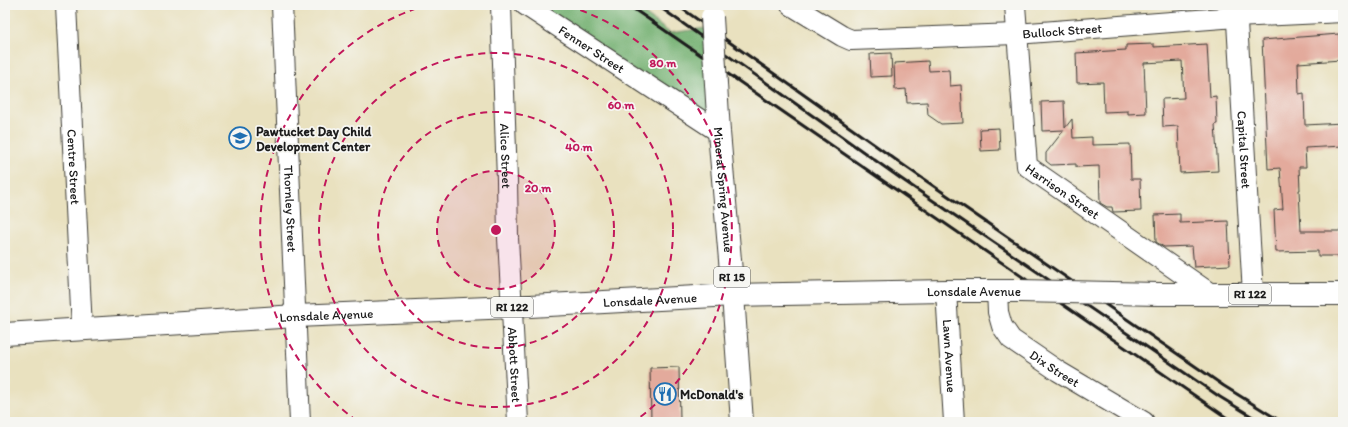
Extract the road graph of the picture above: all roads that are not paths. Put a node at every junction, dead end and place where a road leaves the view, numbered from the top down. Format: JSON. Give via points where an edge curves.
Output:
{"nodes":[{"id":1,"x":66,"y":5,"type":"edge"},
{"id":2,"x":282,"y":5,"type":"edge"},
{"id":3,"x":501,"y":5,"type":"edge"},
{"id":4,"x":525,"y":5,"type":"edge"},
{"id":5,"x":791,"y":5,"type":"edge"},
{"id":6,"x":1015,"y":5,"type":"edge"},
{"id":7,"x":712,"y":11,"type":"edge"},
{"id":8,"x":1236,"y":11,"type":"edge"},
{"id":9,"x":1343,"y":12,"type":"edge"},
{"id":10,"x":1016,"y":34,"type":"junction"},
{"id":11,"x":719,"y":132,"type":"junction"},
{"id":12,"x":946,"y":291,"type":"junction"},
{"id":13,"x":997,"y":291,"type":"junction"},
{"id":14,"x":1211,"y":294,"type":"junction"},
{"id":15,"x":1254,"y":294,"type":"junction"},
{"id":16,"x":1343,"y":294,"type":"edge"},
{"id":17,"x":733,"y":295,"type":"junction"},
{"id":18,"x":512,"y":307,"type":"junction"},
{"id":19,"x":296,"y":316,"type":"junction"},
{"id":20,"x":82,"y":329,"type":"junction"},
{"id":21,"x":5,"y":334,"type":"edge"},
{"id":22,"x":300,"y":422,"type":"edge"},
{"id":23,"x":518,"y":422,"type":"edge"},
{"id":24,"x":742,"y":422,"type":"edge"},
{"id":25,"x":954,"y":422,"type":"edge"},
{"id":26,"x":1144,"y":422,"type":"edge"}],
"edges":[{"from":1,"to":20,"type":"street","name":"Centre Street"},
{"from":2,"to":19,"type":"street","name":"Thornley Street"},
{"from":3,"to":18,"type":"street","name":"Alice Street"},
{"from":4,"to":11,"type":"street","name":"Fenner Street"},
{"from":5,"to":10,"type":"street","name":"Bullock Street","via":[[851,40]]},
{"from":6,"to":10,"type":"street","name":"Harrison Street"},
{"from":7,"to":11,"type":"main road","name":"Mineral Spring Avenue","number":"RI 15","bridge":true},
{"from":8,"to":9,"type":"street","name":"Bullock Street"},
{"from":8,"to":10,"type":"street","name":"Bullock Street"},
{"from":8,"to":15,"type":"street","name":"Capital Street"},
{"from":10,"to":14,"type":"street","name":"Harrison Street","via":[[1027,166]]},
{"from":11,"to":17,"type":"main road","name":"Mineral Spring Avenue","number":"RI 15"},
{"from":12,"to":13,"type":"main road","name":"Lonsdale Avenue","number":"RI 122"},
{"from":12,"to":17,"type":"main road","name":"Lonsdale Avenue","number":"RI 122"},
{"from":12,"to":25,"type":"street","name":"Lawn Avenue"},
{"from":13,"to":14,"type":"main road","name":"Lonsdale Avenue","number":"RI 122","bridge":true},
{"from":13,"to":26,"type":"street","name":"Dix Street","via":[[1002,326],[1011,339]]},
{"from":14,"to":15,"type":"main road","name":"Lonsdale Avenue","number":"RI 122"},
{"from":15,"to":16,"type":"main road","name":"Lonsdale Avenue","number":"RI 122"},
{"from":17,"to":18,"type":"main road","name":"Lonsdale Avenue","number":"RI 122"},
{"from":17,"to":24,"type":"main road","name":"Mineral Spring Avenue","number":"RI 15"},
{"from":18,"to":19,"type":"main road","name":"Lonsdale Avenue","number":"RI 122"},
{"from":18,"to":23,"type":"street","name":"Abbott Street"},
{"from":19,"to":20,"type":"main road","name":"Lonsdale Avenue","number":"RI 122"},
{"from":19,"to":22,"type":"street","name":"Thornley Street"},
{"from":20,"to":21,"type":"main road","name":"Lonsdale Avenue","number":"RI 122"}]}
